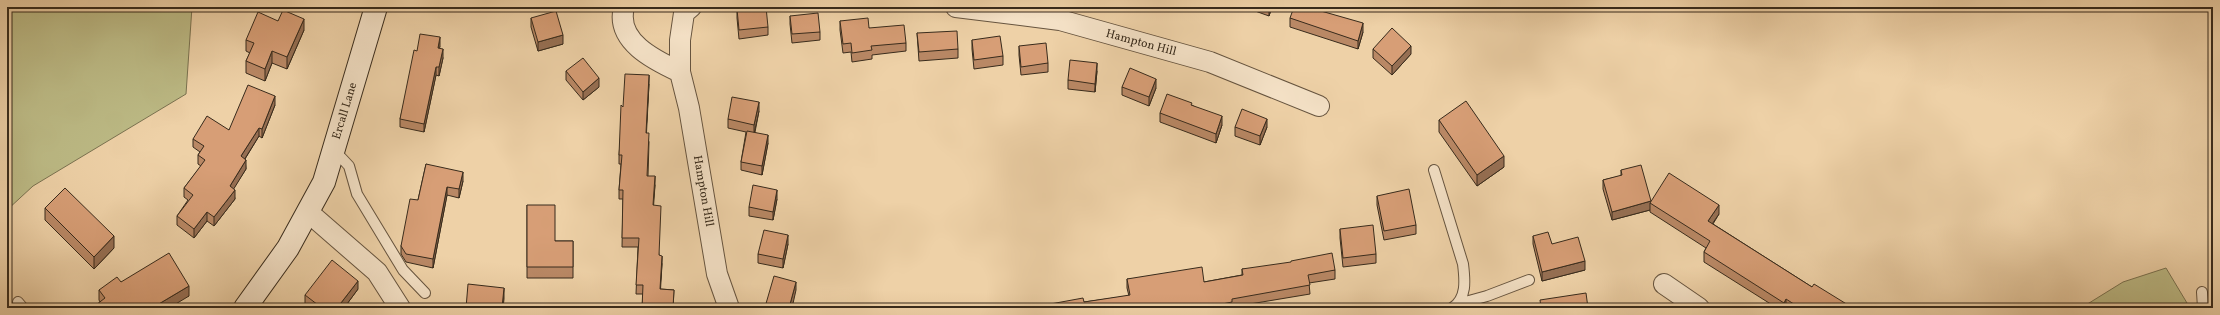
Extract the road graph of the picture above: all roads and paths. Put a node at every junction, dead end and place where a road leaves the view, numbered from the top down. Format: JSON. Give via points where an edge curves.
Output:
{"nodes":[{"id":1,"x":376,"y":7,"type":"edge"},
{"id":2,"x":624,"y":7,"type":"edge"},
{"id":3,"x":691,"y":7,"type":"edge"},
{"id":4,"x":956,"y":7,"type":"edge"},
{"id":5,"x":680,"y":72,"type":"junction"},
{"id":6,"x":1319,"y":106,"type":"dead end"},
{"id":7,"x":334,"y":149,"type":"junction"},
{"id":8,"x":1434,"y":170,"type":"dead end"},
{"id":9,"x":308,"y":212,"type":"junction"},
{"id":10,"x":1529,"y":280,"type":"dead end"},
{"id":11,"x":1664,"y":284,"type":"dead end"},
{"id":12,"x":2202,"y":292,"type":"dead end"},
{"id":13,"x":425,"y":293,"type":"dead end"},
{"id":14,"x":1455,"y":306,"type":"edge"},
{"id":15,"x":245,"y":308,"type":"edge"},
{"id":16,"x":400,"y":308,"type":"edge"},
{"id":17,"x":729,"y":308,"type":"edge"},
{"id":18,"x":1699,"y":308,"type":"edge"},
{"id":19,"x":2203,"y":308,"type":"edge"}],
"edges":[{"from":1,"to":7,"type":"street","name":"Ercall Lane"},
{"from":2,"to":5,"type":"street","via":[[623,27],[628,38],[657,61]]},
{"from":3,"to":5,"type":"street","name":"Hampton Hill","via":[[684,13]]},
{"from":4,"to":6,"type":"street","name":"Hampton Hill","via":[[1060,20],[1210,62]]},
{"from":5,"to":17,"type":"street","name":"Hampton Hill","via":[[689,108],[717,274]]},
{"from":7,"to":9,"type":"street","name":"Ercall Lane","via":[[324,182]]},
{"from":7,"to":13,"type":"lane","via":[[349,166],[357,194],[403,270]]},
{"from":8,"to":14,"type":"lane","via":[[1463,264],[1463,292]]},
{"from":9,"to":15,"type":"street","name":"Ercall Lane","via":[[288,248]]},
{"from":9,"to":16,"type":"street","via":[[377,272]]},
{"from":10,"to":14,"type":"lane"},
{"from":11,"to":18,"type":"street"},
{"from":12,"to":19,"type":"lane"}]}
